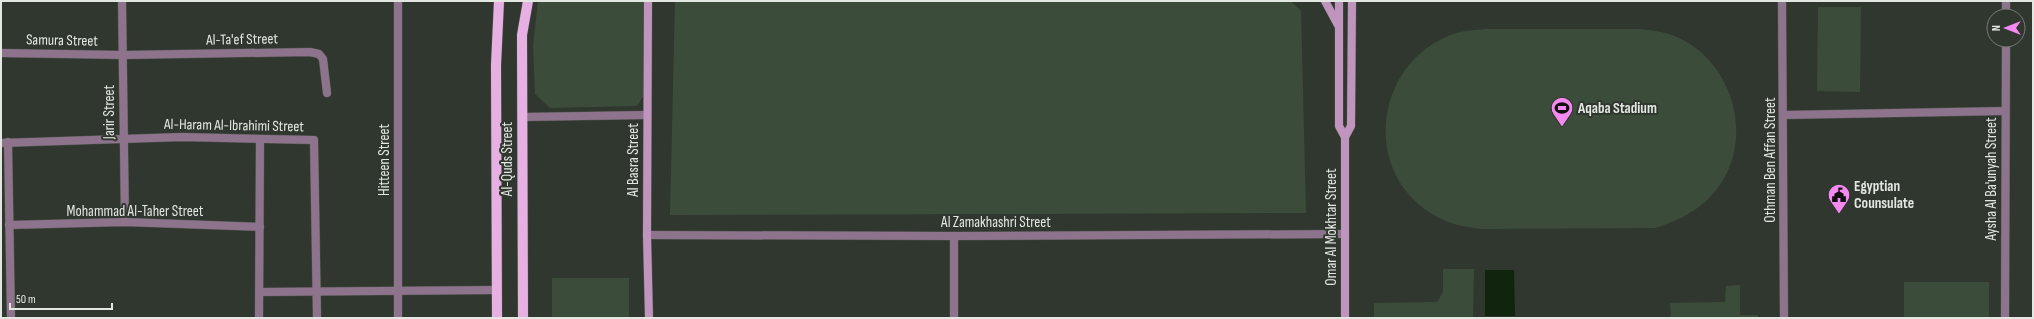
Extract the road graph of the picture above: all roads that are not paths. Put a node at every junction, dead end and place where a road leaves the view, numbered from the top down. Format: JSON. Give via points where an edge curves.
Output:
{"nodes":[{"id":1,"x":122,"y":1,"type":"edge"},
{"id":2,"x":398,"y":1,"type":"edge"},
{"id":3,"x":499,"y":1,"type":"edge"},
{"id":4,"x":528,"y":1,"type":"edge"},
{"id":5,"x":648,"y":1,"type":"edge"},
{"id":6,"x":1325,"y":1,"type":"edge"},
{"id":7,"x":1339,"y":1,"type":"edge"},
{"id":8,"x":1352,"y":1,"type":"edge"},
{"id":9,"x":1359,"y":1,"type":"edge"},
{"id":10,"x":1782,"y":1,"type":"edge"},
{"id":11,"x":1352,"y":24,"type":"junction"},
{"id":12,"x":1339,"y":26,"type":"junction"},
{"id":13,"x":2006,"y":48,"type":"edge"},
{"id":14,"x":1,"y":53,"type":"edge"},
{"id":15,"x":124,"y":55,"type":"junction"},
{"id":16,"x":327,"y":93,"type":"dead end"},
{"id":17,"x":2005,"y":111,"type":"junction"},
{"id":18,"x":1784,"y":114,"type":"junction"},
{"id":19,"x":647,"y":115,"type":"junction"},
{"id":20,"x":522,"y":117,"type":"junction"},
{"id":21,"x":1345,"y":137,"type":"junction"},
{"id":22,"x":123,"y":139,"type":"junction"},
{"id":23,"x":260,"y":139,"type":"junction"},
{"id":24,"x":4,"y":142,"type":"edge"},
{"id":25,"x":124,"y":222,"type":"junction"},
{"id":26,"x":9,"y":225,"type":"junction"},
{"id":27,"x":260,"y":227,"type":"junction"},
{"id":28,"x":1345,"y":234,"type":"junction"},
{"id":29,"x":647,"y":235,"type":"junction"},
{"id":30,"x":954,"y":236,"type":"junction"},
{"id":31,"x":1,"y":289,"type":"edge"},
{"id":32,"x":10,"y":289,"type":"junction"},
{"id":33,"x":496,"y":290,"type":"junction"},
{"id":34,"x":398,"y":291,"type":"junction"},
{"id":35,"x":260,"y":292,"type":"junction"},
{"id":36,"x":317,"y":292,"type":"junction"},
{"id":37,"x":11,"y":318,"type":"edge"},
{"id":38,"x":259,"y":318,"type":"edge"},
{"id":39,"x":317,"y":318,"type":"edge"},
{"id":40,"x":398,"y":318,"type":"edge"},
{"id":41,"x":497,"y":318,"type":"edge"},
{"id":42,"x":523,"y":318,"type":"edge"},
{"id":43,"x":649,"y":318,"type":"edge"},
{"id":44,"x":954,"y":318,"type":"edge"},
{"id":45,"x":1346,"y":318,"type":"edge"},
{"id":46,"x":1784,"y":318,"type":"edge"},
{"id":47,"x":2005,"y":318,"type":"edge"}],
"edges":[{"from":1,"to":15,"type":"street","name":"Jarir Street"},
{"from":2,"to":34,"type":"street","name":"Hitteen Street"},
{"from":3,"to":33,"type":"main road","name":"Al-Quds Street","via":[[496,65]]},
{"from":4,"to":20,"type":"main road","name":"Al-Quds Street","via":[[522,34]]},
{"from":5,"to":19,"type":"street","name":"Al Basra Street"},
{"from":6,"to":12,"type":"street"},
{"from":7,"to":12,"type":"street"},
{"from":8,"to":11,"type":"street"},
{"from":9,"to":11,"type":"street"},
{"from":10,"to":18,"type":"street","name":"Othman Ben Affan Street"},
{"from":11,"to":21,"type":"street","via":[[1351,126]]},
{"from":12,"to":21,"type":"street","via":[[1339,126]]},
{"from":13,"to":17,"type":"street","name":"Aysha Al Ba'unyah Street"},
{"from":14,"to":15,"type":"street","name":"Samura Street"},
{"from":15,"to":16,"type":"street","name":"Al-Ta'ef Street","via":[[310,52],[319,54],[323,59]]},
{"from":15,"to":22,"type":"street","name":"Jarir Street"},
{"from":17,"to":18,"type":"street"},
{"from":17,"to":47,"type":"street","name":"Aysha Al Ba'unyah Street"},
{"from":18,"to":46,"type":"street","name":"Othman Ben Affan Street"},
{"from":19,"to":20,"type":"street"},
{"from":19,"to":29,"type":"street","name":"Al Basra Street"},
{"from":20,"to":42,"type":"main road","name":"Al-Quds Street"},
{"from":21,"to":28,"type":"street","name":"Omar Al Mokhtar Street"},
{"from":22,"to":23,"type":"street","name":"Al-Haram Al-Ibrahimi Street"},
{"from":22,"to":24,"type":"street","name":"Al-Haram Al-Ibrahimi Street"},
{"from":22,"to":25,"type":"street","name":"Jarir Street"},
{"from":23,"to":27,"type":"street"},
{"from":23,"to":36,"type":"street","name":"Al-Haram Al-Ibrahimi Street","via":[[314,140]]},
{"from":24,"to":26,"type":"street"},
{"from":25,"to":26,"type":"street","name":"Mohammad Al-Taher Street"},
{"from":25,"to":27,"type":"street","name":"Mohammad Al-Taher Street"},
{"from":26,"to":32,"type":"street"},
{"from":27,"to":35,"type":"street"},
{"from":28,"to":30,"type":"street","name":"Al Zamakhashri Street"},
{"from":28,"to":45,"type":"street","name":"Omar Al Mokhtar Street"},
{"from":29,"to":30,"type":"street","name":"Al Zamakhashri Street"},
{"from":29,"to":43,"type":"street","name":"Al Basra Street"},
{"from":30,"to":44,"type":"street"},
{"from":31,"to":32,"type":"street"},
{"from":32,"to":37,"type":"street"},
{"from":33,"to":34,"type":"street"},
{"from":33,"to":41,"type":"main road","name":"Al-Quds Street"},
{"from":34,"to":36,"type":"street"},
{"from":34,"to":40,"type":"street","name":"Hitteen Street"},
{"from":35,"to":36,"type":"street"},
{"from":35,"to":38,"type":"street"},
{"from":36,"to":39,"type":"street","name":"Al-Haram Al-Ibrahimi Street"}]}
